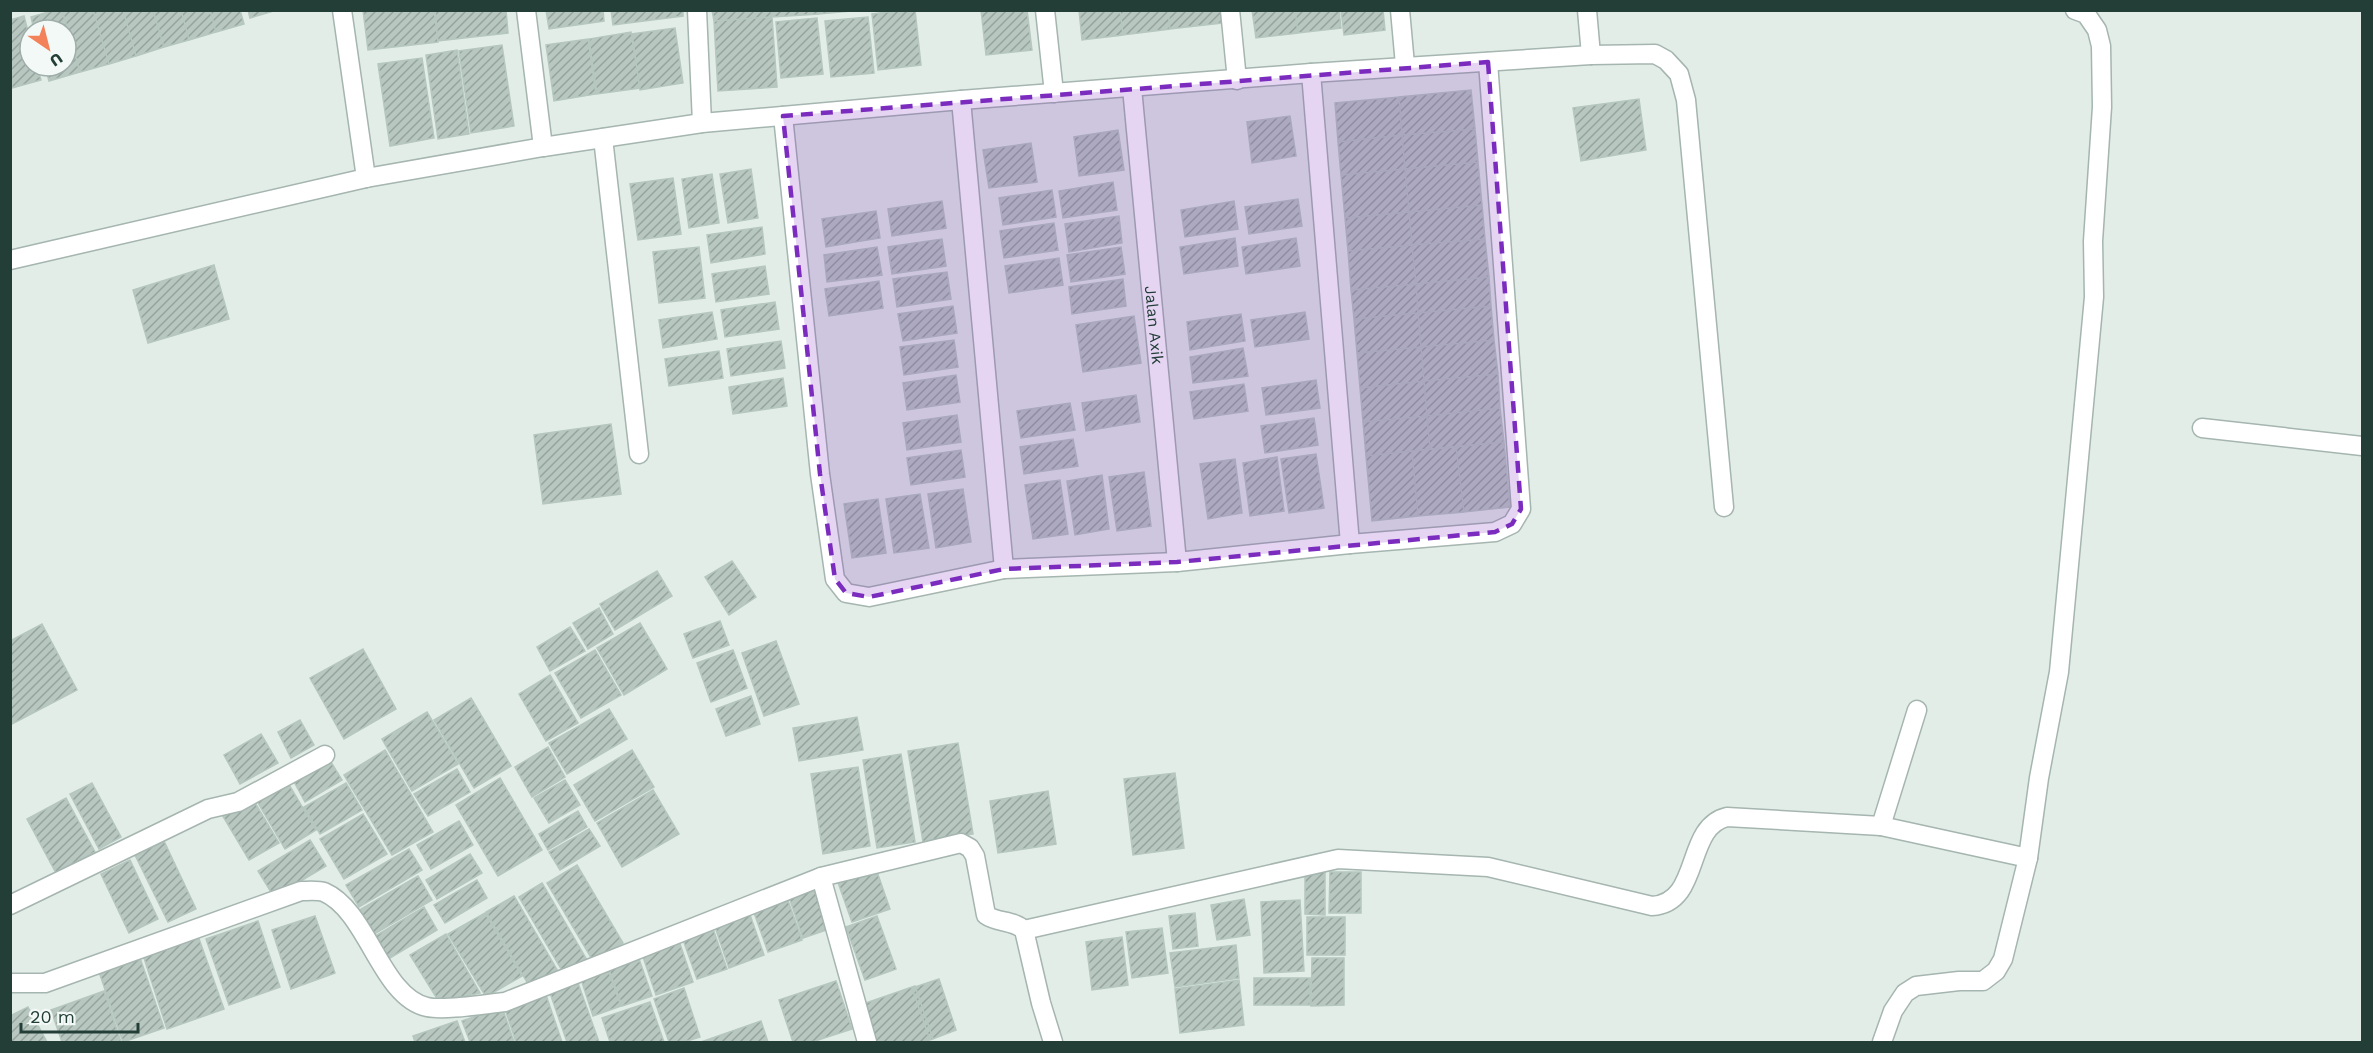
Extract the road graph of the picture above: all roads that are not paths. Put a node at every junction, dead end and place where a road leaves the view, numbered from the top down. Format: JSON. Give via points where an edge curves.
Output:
{"nodes":[{"id":1,"x":342,"y":10,"type":"edge"},
{"id":2,"x":526,"y":10,"type":"edge"},
{"id":3,"x":697,"y":10,"type":"edge"},
{"id":4,"x":1046,"y":10,"type":"edge"},
{"id":5,"x":1230,"y":10,"type":"edge"},
{"id":6,"x":1400,"y":10,"type":"edge"},
{"id":7,"x":1587,"y":10,"type":"edge"},
{"id":8,"x":2075,"y":10,"type":"edge"},
{"id":9,"x":1591,"y":55,"type":"junction"},
{"id":10,"x":1488,"y":62,"type":"junction"},
{"id":11,"x":1405,"y":65,"type":"junction"},
{"id":12,"x":1311,"y":73,"type":"junction"},
{"id":13,"x":1237,"y":80,"type":"junction"},
{"id":14,"x":1132,"y":88,"type":"junction"},
{"id":15,"x":1054,"y":93,"type":"junction"},
{"id":16,"x":961,"y":100,"type":"junction"},
{"id":17,"x":783,"y":116,"type":"junction"},
{"id":18,"x":702,"y":123,"type":"junction"},
{"id":19,"x":603,"y":138,"type":"junction"},
{"id":20,"x":543,"y":147,"type":"junction"},
{"id":21,"x":366,"y":178,"type":"junction"},
{"id":22,"x":10,"y":261,"type":"edge"},
{"id":23,"x":2202,"y":428,"type":"dead end"},
{"id":24,"x":2362,"y":446,"type":"edge"},
{"id":25,"x":639,"y":454,"type":"dead end"},
{"id":26,"x":1724,"y":507,"type":"dead end"},
{"id":27,"x":1350,"y":544,"type":"junction"},
{"id":28,"x":1177,"y":562,"type":"junction"},
{"id":29,"x":1004,"y":569,"type":"junction"},
{"id":30,"x":1917,"y":710,"type":"dead end"},
{"id":31,"x":325,"y":755,"type":"dead end"},
{"id":32,"x":1881,"y":826,"type":"junction"},
{"id":33,"x":2028,"y":858,"type":"junction"},
{"id":34,"x":821,"y":877,"type":"junction"},
{"id":35,"x":10,"y":905,"type":"edge"},
{"id":36,"x":1024,"y":930,"type":"junction"},
{"id":37,"x":10,"y":983,"type":"edge"},
{"id":38,"x":867,"y":1042,"type":"edge"},
{"id":39,"x":1053,"y":1042,"type":"edge"},
{"id":40,"x":1882,"y":1042,"type":"edge"}],
"edges":[{"from":1,"to":21,"type":"street"},
{"from":2,"to":20,"type":"street"},
{"from":3,"to":18,"type":"street"},
{"from":4,"to":15,"type":"street"},
{"from":5,"to":13,"type":"street"},
{"from":6,"to":11,"type":"street"},
{"from":7,"to":9,"type":"street"},
{"from":8,"to":33,"type":"street","via":[[2086,14],[2097,30],[2101,46],[2094,297],[2059,672]]},
{"from":9,"to":10,"type":"street"},
{"from":9,"to":26,"type":"street","via":[[1655,54],[1679,75],[1688,112]]},
{"from":10,"to":11,"type":"street"},
{"from":10,"to":27,"type":"street","via":[[1521,509],[1512,524],[1495,532]]},
{"from":11,"to":12,"type":"street"},
{"from":12,"to":13,"type":"street"},
{"from":12,"to":27,"type":"street"},
{"from":13,"to":14,"type":"street"},
{"from":14,"to":15,"type":"street"},
{"from":14,"to":28,"type":"street","name":"Jalan Axik"},
{"from":15,"to":16,"type":"street"},
{"from":16,"to":17,"type":"street"},
{"from":16,"to":29,"type":"street"},
{"from":17,"to":18,"type":"street"},
{"from":17,"to":29,"type":"street","via":[[820,474],[835,579],[846,593],[869,597]]},
{"from":18,"to":19,"type":"street"},
{"from":19,"to":20,"type":"street"},
{"from":19,"to":25,"type":"street"},
{"from":20,"to":21,"type":"street"},
{"from":21,"to":22,"type":"street"},
{"from":23,"to":24,"type":"street"},
{"from":27,"to":28,"type":"street"},
{"from":28,"to":29,"type":"street"},
{"from":30,"to":32,"type":"street"},
{"from":31,"to":35,"type":"street","via":[[238,802],[208,809]]},
{"from":32,"to":33,"type":"street"},
{"from":32,"to":36,"type":"street","via":[[1718,819],[1708,826],[1681,892],[1662,906],[1488,867],[1338,860]]},
{"from":33,"to":40,"type":"street","via":[[2003,959],[1996,970],[1983,981],[1916,986],[1905,993]]},
{"from":34,"to":36,"type":"street","via":[[961,843],[975,856],[986,915]]},
{"from":34,"to":37,"type":"street","via":[[505,1002],[427,1007],[403,996],[343,907],[323,892],[301,891],[45,983]]},
{"from":34,"to":38,"type":"street"},
{"from":36,"to":39,"type":"street"}]}
